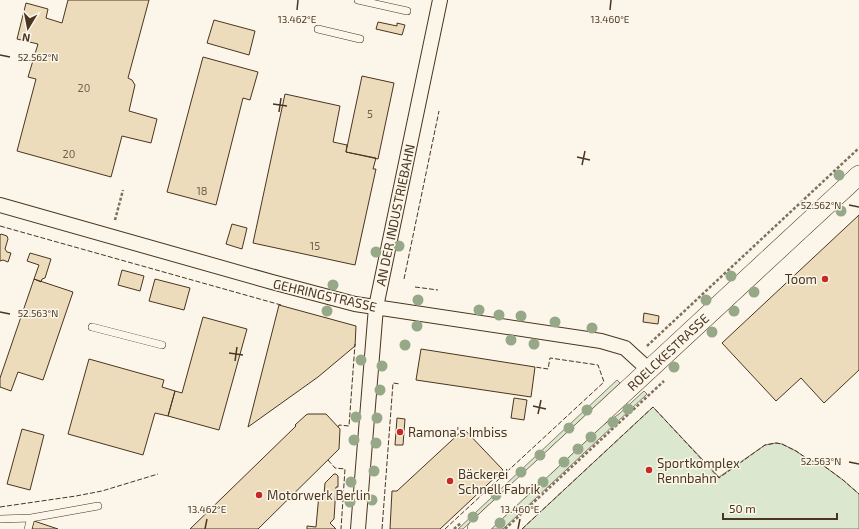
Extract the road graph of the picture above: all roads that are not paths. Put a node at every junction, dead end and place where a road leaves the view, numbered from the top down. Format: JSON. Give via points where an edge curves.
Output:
{"nodes":[{"id":1,"x":358,"y":0,"type":"edge"},
{"id":2,"x":440,"y":0,"type":"edge"},
{"id":3,"x":407,"y":11,"type":"dead end"},
{"id":4,"x":318,"y":29,"type":"dead end"},
{"id":5,"x":360,"y":39,"type":"dead end"},
{"id":6,"x":859,"y":175,"type":"edge"},
{"id":7,"x":0,"y":205,"type":"edge"},
{"id":8,"x":376,"y":307,"type":"junction"},
{"id":9,"x":92,"y":327,"type":"dead end"},
{"id":10,"x":162,"y":345,"type":"dead end"},
{"id":11,"x":649,"y":370,"type":"junction"},
{"id":12,"x":98,"y":506,"type":"dead end"},
{"id":13,"x":31,"y":518,"type":"junction"},
{"id":14,"x":0,"y":519,"type":"edge"},
{"id":15,"x":28,"y":529,"type":"edge"},
{"id":16,"x":358,"y":529,"type":"edge"},
{"id":17,"x":477,"y":529,"type":"edge"}],
"edges":[{"from":1,"to":3,"type":"lane"},
{"from":2,"to":8,"type":"street","name":"AN DER INDUSTRIEBAHN"},
{"from":4,"to":5,"type":"lane"},
{"from":6,"to":11,"type":"main road","name":"ROELCKESTRASSE"},
{"from":7,"to":8,"type":"street","name":"GEHRINGSTRASSE","via":[[272,282]]},
{"from":8,"to":11,"type":"street","name":"GEHRINGSTRASSE","via":[[601,341],[625,348]]},
{"from":8,"to":16,"type":"street","name":"AN DER INDUSTRIEBAHN"},
{"from":9,"to":10,"type":"lane"},
{"from":11,"to":17,"type":"main road","name":"ROELCKESTRASSE"},
{"from":12,"to":13,"type":"lane"},
{"from":13,"to":14,"type":"lane"},
{"from":13,"to":15,"type":"lane"}]}
